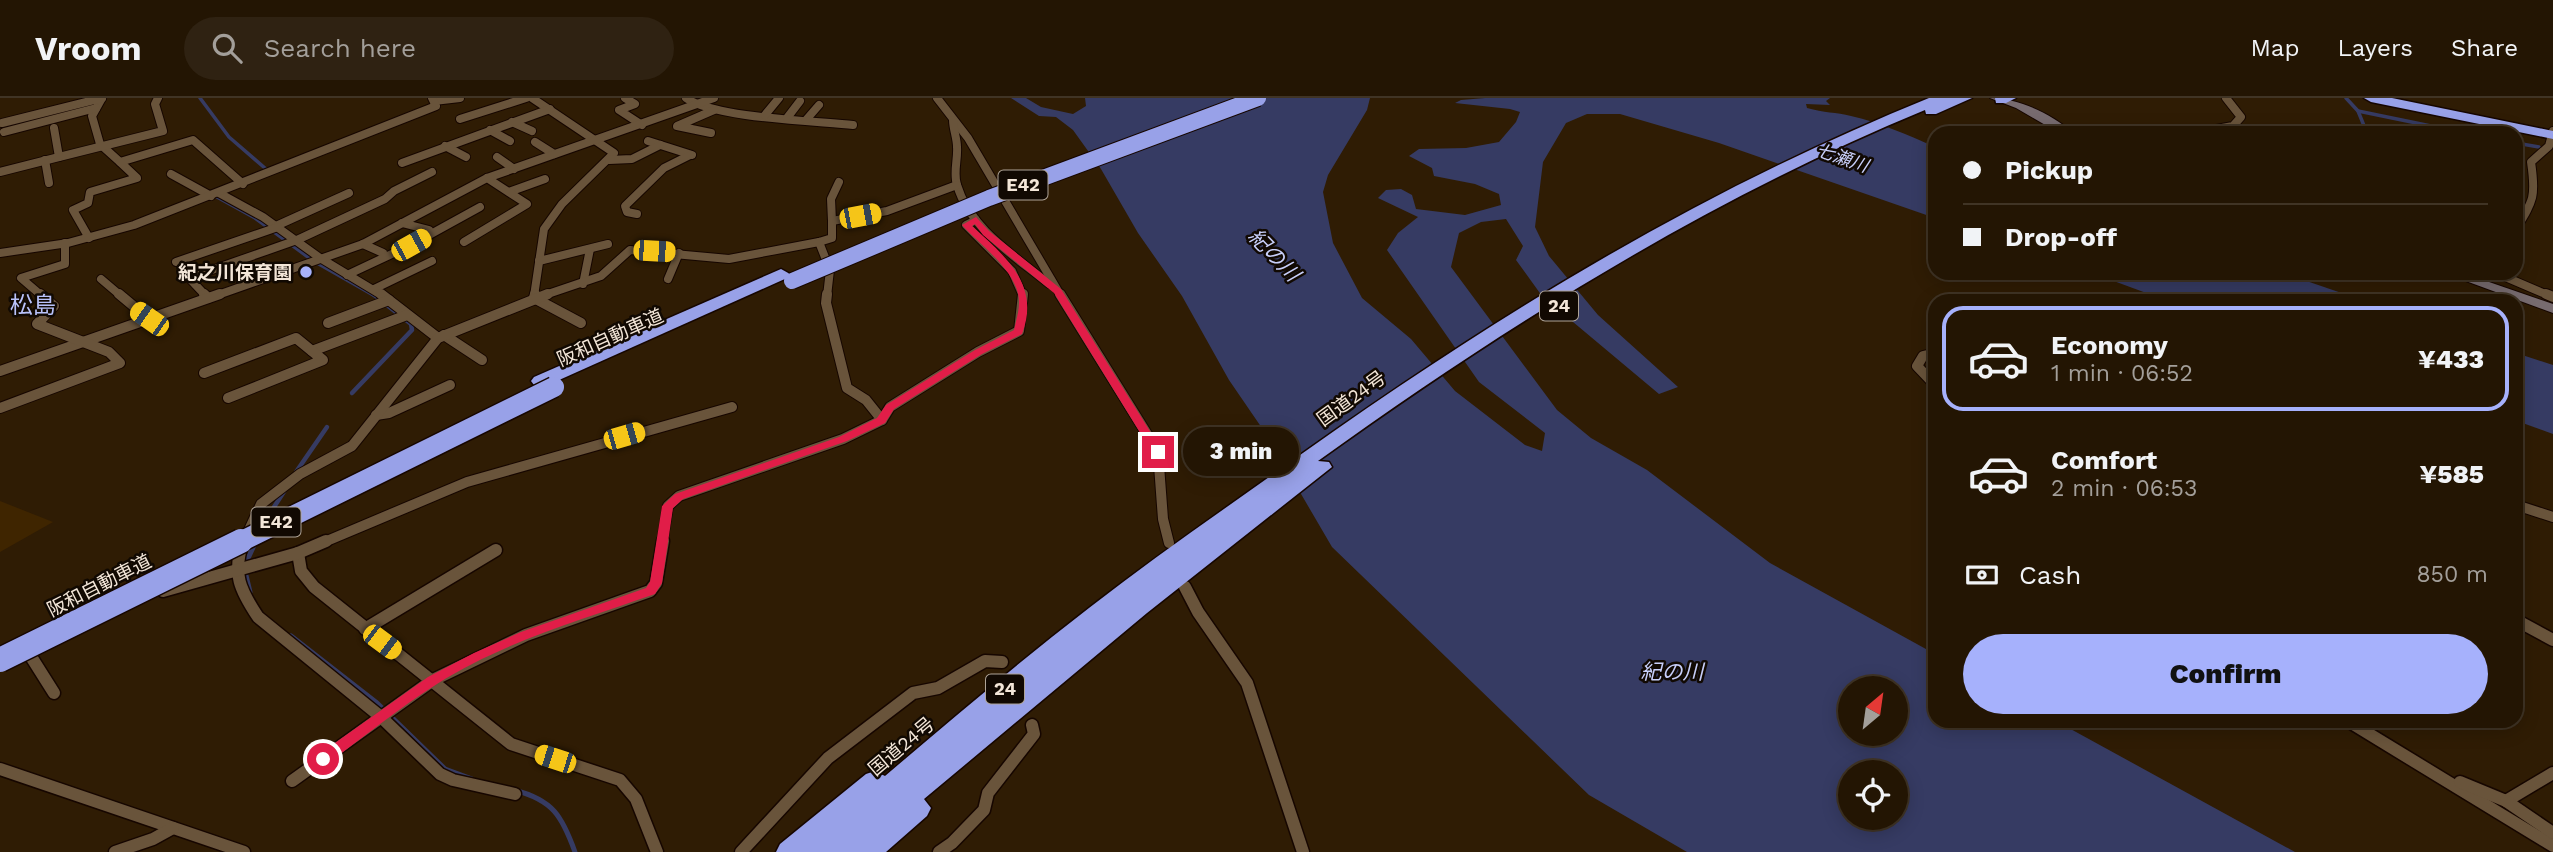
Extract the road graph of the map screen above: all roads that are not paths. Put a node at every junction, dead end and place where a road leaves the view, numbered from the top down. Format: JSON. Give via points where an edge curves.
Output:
{"nodes":[{"id":1,"x":102,"y":98,"type":"edge"},
{"id":2,"x":158,"y":98,"type":"edge"},
{"id":3,"x":460,"y":98,"type":"edge"},
{"id":4,"x":526,"y":98,"type":"edge"},
{"id":5,"x":532,"y":98,"type":"edge"},
{"id":6,"x":625,"y":98,"type":"edge"},
{"id":7,"x":686,"y":98,"type":"edge"},
{"id":8,"x":714,"y":98,"type":"edge"},
{"id":9,"x":779,"y":98,"type":"edge"},
{"id":10,"x":937,"y":98,"type":"edge"},
{"id":11,"x":1234,"y":98,"type":"edge"},
{"id":12,"x":1258,"y":98,"type":"edge"},
{"id":13,"x":1965,"y":98,"type":"edge"},
{"id":14,"x":2227,"y":98,"type":"edge"},
{"id":15,"x":2371,"y":98,"type":"edge"},
{"id":16,"x":2395,"y":98,"type":"edge"},
{"id":17,"x":433,"y":99,"type":"edge"},
{"id":18,"x":2002,"y":99,"type":"edge"},
{"id":19,"x":800,"y":101,"type":"dead end"},
{"id":20,"x":1934,"y":104,"type":"edge"},
{"id":21,"x":696,"y":105,"type":"junction"},
{"id":22,"x":819,"y":105,"type":"dead end"},
{"id":23,"x":96,"y":108,"type":"junction"},
{"id":24,"x":550,"y":109,"type":"junction"},
{"id":25,"x":715,"y":110,"type":"junction"},
{"id":26,"x":765,"y":115,"type":"junction"},
{"id":27,"x":787,"y":118,"type":"junction"},
{"id":28,"x":460,"y":119,"type":"dead end"},
{"id":29,"x":806,"y":120,"type":"junction"},
{"id":30,"x":953,"y":120,"type":"junction"},
{"id":31,"x":2,"y":122,"type":"dead end"},
{"id":32,"x":512,"y":122,"type":"junction"},
{"id":33,"x":642,"y":125,"type":"junction"},
{"id":34,"x":853,"y":125,"type":"dead end"},
{"id":35,"x":2055,"y":126,"type":"edge"},
{"id":36,"x":2236,"y":126,"type":"edge"},
{"id":37,"x":2517,"y":126,"type":"edge"},
{"id":38,"x":2521,"y":126,"type":"edge"},
{"id":39,"x":2523,"y":126,"type":"edge"},
{"id":40,"x":2523,"y":127,"type":"edge"},
{"id":41,"x":54,"y":128,"type":"dead end"},
{"id":42,"x":490,"y":130,"type":"junction"},
{"id":43,"x":533,"y":131,"type":"dead end"},
{"id":44,"x":4,"y":132,"type":"dead end"},
{"id":45,"x":711,"y":133,"type":"dead end"},
{"id":46,"x":2553,"y":133,"type":"edge"},
{"id":47,"x":596,"y":140,"type":"junction"},
{"id":48,"x":510,"y":141,"type":"dead end"},
{"id":49,"x":648,"y":141,"type":"dead end"},
{"id":50,"x":535,"y":142,"type":"dead end"},
{"id":51,"x":660,"y":145,"type":"junction"},
{"id":52,"x":102,"y":146,"type":"junction"},
{"id":53,"x":445,"y":146,"type":"junction"},
{"id":54,"x":554,"y":155,"type":"junction"},
{"id":55,"x":60,"y":157,"type":"junction"},
{"id":56,"x":497,"y":157,"type":"dead end"},
{"id":57,"x":466,"y":158,"type":"dead end"},
{"id":58,"x":45,"y":160,"type":"junction"},
{"id":59,"x":609,"y":160,"type":"junction"},
{"id":60,"x":120,"y":162,"type":"junction"},
{"id":61,"x":402,"y":163,"type":"dead end"},
{"id":62,"x":514,"y":169,"type":"junction"},
{"id":63,"x":0,"y":172,"type":"edge"},
{"id":64,"x":432,"y":173,"type":"dead end"},
{"id":65,"x":171,"y":174,"type":"dead end"},
{"id":66,"x":487,"y":178,"type":"junction"},
{"id":67,"x":545,"y":179,"type":"dead end"},
{"id":68,"x":242,"y":182,"type":"junction"},
{"id":69,"x":839,"y":182,"type":"dead end"},
{"id":70,"x":49,"y":183,"type":"dead end"},
{"id":71,"x":957,"y":186,"type":"junction"},
{"id":72,"x":509,"y":192,"type":"junction"},
{"id":73,"x":349,"y":193,"type":"dead end"},
{"id":74,"x":215,"y":194,"type":"junction"},
{"id":75,"x":480,"y":207,"type":"dead end"},
{"id":76,"x":637,"y":214,"type":"dead end"},
{"id":77,"x":2523,"y":218,"type":"edge"},
{"id":78,"x":976,"y":220,"type":"junction"},
{"id":79,"x":832,"y":221,"type":"junction"},
{"id":80,"x":402,"y":223,"type":"junction"},
{"id":81,"x":274,"y":228,"type":"junction"},
{"id":82,"x":429,"y":230,"type":"dead end"},
{"id":83,"x":89,"y":239,"type":"junction"},
{"id":84,"x":292,"y":242,"type":"junction"},
{"id":85,"x":464,"y":242,"type":"dead end"},
{"id":86,"x":819,"y":242,"type":"junction"},
{"id":87,"x":65,"y":243,"type":"junction"},
{"id":88,"x":363,"y":243,"type":"junction"},
{"id":89,"x":608,"y":244,"type":"dead end"},
{"id":90,"x":590,"y":249,"type":"junction"},
{"id":91,"x":0,"y":253,"type":"edge"},
{"id":92,"x":383,"y":253,"type":"dead end"},
{"id":93,"x":679,"y":253,"type":"junction"},
{"id":94,"x":320,"y":258,"type":"junction"},
{"id":95,"x":432,"y":261,"type":"dead end"},
{"id":96,"x":539,"y":261,"type":"junction"},
{"id":97,"x":176,"y":262,"type":"dead end"},
{"id":98,"x":347,"y":275,"type":"junction"},
{"id":99,"x":787,"y":278,"type":"junction"},
{"id":100,"x":102,"y":279,"type":"dead end"},
{"id":101,"x":668,"y":279,"type":"dead end"},
{"id":102,"x":2470,"y":280,"type":"edge"},
{"id":103,"x":2513,"y":280,"type":"edge"},
{"id":104,"x":583,"y":284,"type":"junction"},
{"id":105,"x":374,"y":289,"type":"junction"},
{"id":106,"x":1058,"y":291,"type":"junction"},
{"id":107,"x":2510,"y":294,"type":"edge"},
{"id":108,"x":2553,"y":297,"type":"edge"},
{"id":109,"x":208,"y":298,"type":"junction"},
{"id":110,"x":534,"y":298,"type":"junction"},
{"id":111,"x":2523,"y":299,"type":"edge"},
{"id":112,"x":385,"y":301,"type":"junction"},
{"id":113,"x":2553,"y":309,"type":"edge"},
{"id":114,"x":404,"y":316,"type":"junction"},
{"id":115,"x":149,"y":319,"type":"junction"},
{"id":116,"x":328,"y":323,"type":"dead end"},
{"id":117,"x":582,"y":323,"type":"dead end"},
{"id":118,"x":441,"y":337,"type":"junction"},
{"id":119,"x":81,"y":342,"type":"junction"},
{"id":120,"x":312,"y":351,"type":"junction"},
{"id":121,"x":1928,"y":355,"type":"edge"},
{"id":122,"x":482,"y":360,"type":"dead end"},
{"id":123,"x":0,"y":371,"type":"edge"},
{"id":124,"x":204,"y":373,"type":"dead end"},
{"id":125,"x":1928,"y":378,"type":"edge"},
{"id":126,"x":547,"y":384,"type":"junction"},
{"id":127,"x":450,"y":385,"type":"dead end"},
{"id":128,"x":228,"y":398,"type":"dead end"},
{"id":129,"x":732,"y":407,"type":"dead end"},
{"id":130,"x":0,"y":408,"type":"edge"},
{"id":131,"x":376,"y":415,"type":"junction"},
{"id":132,"x":881,"y":420,"type":"junction"},
{"id":133,"x":2523,"y":507,"type":"edge"},
{"id":134,"x":2553,"y":516,"type":"edge"},
{"id":135,"x":1206,"y":542,"type":"junction"},
{"id":136,"x":1169,"y":543,"type":"dead end"},
{"id":137,"x":496,"y":550,"type":"dead end"},
{"id":138,"x":298,"y":553,"type":"junction"},
{"id":139,"x":243,"y":569,"type":"junction"},
{"id":140,"x":1185,"y":587,"type":"dead end"},
{"id":141,"x":2523,"y":624,"type":"edge"},
{"id":142,"x":365,"y":629,"type":"junction"},
{"id":143,"x":2553,"y":640,"type":"edge"},
{"id":144,"x":0,"y":645,"type":"edge"},
{"id":145,"x":30,"y":655,"type":"junction"},
{"id":146,"x":0,"y":660,"type":"edge"},
{"id":147,"x":1002,"y":662,"type":"dead end"},
{"id":148,"x":0,"y":671,"type":"edge"},
{"id":149,"x":433,"y":680,"type":"junction"},
{"id":150,"x":54,"y":693,"type":"dead end"},
{"id":151,"x":1001,"y":693,"type":"junction"},
{"id":152,"x":385,"y":714,"type":"junction"},
{"id":153,"x":1032,"y":725,"type":"dead end"},
{"id":154,"x":2359,"y":728,"type":"edge"},
{"id":155,"x":982,"y":734,"type":"junction"},
{"id":156,"x":2413,"y":761,"type":"junction"},
{"id":157,"x":0,"y":769,"type":"edge"},
{"id":158,"x":2553,"y":773,"type":"edge"},
{"id":159,"x":292,"y":781,"type":"dead end"},
{"id":160,"x":515,"y":794,"type":"dead end"},
{"id":161,"x":2507,"y":801,"type":"junction"},
{"id":162,"x":173,"y":828,"type":"junction"},
{"id":163,"x":2553,"y":832,"type":"edge"},
{"id":164,"x":2553,"y":846,"type":"edge"},
{"id":165,"x":115,"y":852,"type":"edge"},
{"id":166,"x":244,"y":852,"type":"edge"},
{"id":167,"x":657,"y":852,"type":"edge"},
{"id":168,"x":741,"y":852,"type":"edge"},
{"id":169,"x":790,"y":852,"type":"edge"},
{"id":170,"x":814,"y":852,"type":"edge"},
{"id":171,"x":843,"y":852,"type":"edge"},
{"id":172,"x":867,"y":852,"type":"edge"},
{"id":173,"x":939,"y":852,"type":"edge"},
{"id":174,"x":1303,"y":852,"type":"edge"}],
"edges":[{"from":1,"to":23,"type":"street"},
{"from":1,"to":31,"type":"street"},
{"from":2,"to":52,"type":"street","via":[[155,104],[163,131]]},
{"from":3,"to":17,"type":"street"},
{"from":4,"to":28,"type":"street"},
{"from":5,"to":24,"type":"street"},
{"from":6,"to":33,"type":"street","via":[[635,104],[619,110]]},
{"from":7,"to":21,"type":"street"},
{"from":8,"to":21,"type":"street"},
{"from":9,"to":26,"type":"street"},
{"from":10,"to":30,"type":"street"},
{"from":11,"to":99,"type":"highway","name":"阪和自動車道","number":"E42","via":[[993,187]]},
{"from":12,"to":99,"type":"highway","name":"阪和自動車道","number":"E42","bridge":true},
{"from":13,"to":20,"type":"highway","name":"国道24号","number":"24"},
{"from":14,"to":36,"type":"street","via":[[2241,117]]},
{"from":15,"to":37,"type":"highway"},
{"from":16,"to":38,"type":"highway"},
{"from":17,"to":68,"type":"street","via":[[436,106]]},
{"from":18,"to":35,"type":"main road"},
{"from":19,"to":27,"type":"street"},
{"from":20,"to":135,"type":"highway","name":"国道24号","number":"24","via":[[1673,237],[1451,373]]},
{"from":21,"to":25,"type":"street"},
{"from":21,"to":33,"type":"street"},
{"from":22,"to":29,"type":"street"},
{"from":23,"to":44,"type":"street"},
{"from":23,"to":52,"type":"street","via":[[92,116]]},
{"from":24,"to":32,"type":"street"},
{"from":24,"to":47,"type":"street"},
{"from":25,"to":26,"type":"street"},
{"from":25,"to":45,"type":"street","via":[[677,126]]},
{"from":26,"to":27,"type":"street"},
{"from":27,"to":29,"type":"street"},
{"from":29,"to":34,"type":"street"},
{"from":30,"to":71,"type":"street"},
{"from":30,"to":106,"type":"street"},
{"from":32,"to":42,"type":"street"},
{"from":32,"to":43,"type":"street"},
{"from":33,"to":47,"type":"street"},
{"from":39,"to":46,"type":"highway"},
{"from":40,"to":46,"type":"highway"},
{"from":41,"to":55,"type":"street"},
{"from":42,"to":48,"type":"street"},
{"from":42,"to":53,"type":"street"},
{"from":46,"to":77,"type":"street","via":[[2549,145],[2531,162],[2535,191]]},
{"from":47,"to":54,"type":"street"},
{"from":47,"to":59,"type":"street","via":[[614,153]]},
{"from":49,"to":51,"type":"street"},
{"from":50,"to":54,"type":"street"},
{"from":51,"to":59,"type":"street","via":[[632,159]]},
{"from":51,"to":76,"type":"street","via":[[693,155],[664,168],[625,206],[626,212]]},
{"from":52,"to":55,"type":"street"},
{"from":52,"to":60,"type":"street"},
{"from":53,"to":57,"type":"street"},
{"from":53,"to":61,"type":"street"},
{"from":54,"to":62,"type":"street"},
{"from":55,"to":58,"type":"street"},
{"from":56,"to":62,"type":"street"},
{"from":58,"to":63,"type":"street"},
{"from":58,"to":70,"type":"street"},
{"from":59,"to":96,"type":"street","via":[[562,204],[544,229]]},
{"from":60,"to":68,"type":"street","via":[[193,140]]},
{"from":60,"to":83,"type":"street","via":[[137,178],[90,192],[88,203],[74,210]]},
{"from":62,"to":66,"type":"street"},
{"from":64,"to":84,"type":"street"},
{"from":65,"to":74,"type":"street"},
{"from":66,"to":72,"type":"street"},
{"from":66,"to":80,"type":"street"},
{"from":67,"to":72,"type":"street"},
{"from":68,"to":74,"type":"street"},
{"from":69,"to":79,"type":"street","via":[[831,199]]},
{"from":71,"to":78,"type":"street"},
{"from":71,"to":79,"type":"street","via":[[887,211]]},
{"from":72,"to":85,"type":"street","via":[[527,204]]},
{"from":73,"to":81,"type":"street"},
{"from":74,"to":81,"type":"street"},
{"from":74,"to":83,"type":"street"},
{"from":75,"to":98,"type":"street"},
{"from":78,"to":106,"type":"street"},
{"from":78,"to":132,"type":"street","via":[[966,225],[1003,259],[1021,290],[1024,302],[1018,331],[890,407]]},
{"from":79,"to":86,"type":"street","via":[[832,238]]},
{"from":80,"to":82,"type":"street"},
{"from":80,"to":88,"type":"street"},
{"from":81,"to":84,"type":"street"},
{"from":81,"to":97,"type":"street"},
{"from":83,"to":87,"type":"street"},
{"from":84,"to":94,"type":"street"},
{"from":84,"to":109,"type":"street","via":[[190,278]]},
{"from":86,"to":93,"type":"street","via":[[729,259]]},
{"from":86,"to":132,"type":"street","via":[[831,270],[826,303],[847,388],[866,400]]},
{"from":87,"to":91,"type":"street"},
{"from":87,"to":119,"type":"street","via":[[65,264],[21,278],[54,306],[37,324]]},
{"from":88,"to":92,"type":"street"},
{"from":88,"to":94,"type":"street"},
{"from":89,"to":90,"type":"street"},
{"from":90,"to":96,"type":"street"},
{"from":90,"to":104,"type":"street"},
{"from":93,"to":101,"type":"street"},
{"from":93,"to":104,"type":"street","via":[[630,250],[601,276]]},
{"from":94,"to":98,"type":"street"},
{"from":94,"to":109,"type":"street"},
{"from":95,"to":105,"type":"street"},
{"from":96,"to":110,"type":"street"},
{"from":98,"to":105,"type":"street"},
{"from":99,"to":126,"type":"highway","name":"阪和自動車道","number":"E42"},
{"from":100,"to":115,"type":"street"},
{"from":102,"to":107,"type":"main road"},
{"from":103,"to":108,"type":"street"},
{"from":104,"to":110,"type":"street"},
{"from":105,"to":112,"type":"street"},
{"from":106,"to":136,"type":"street","via":[[1158,452],[1160,513]]},
{"from":109,"to":115,"type":"street"},
{"from":110,"to":117,"type":"street"},
{"from":110,"to":118,"type":"street"},
{"from":111,"to":113,"type":"main road"},
{"from":112,"to":114,"type":"street"},
{"from":112,"to":116,"type":"street"},
{"from":114,"to":118,"type":"street"},
{"from":114,"to":120,"type":"street"},
{"from":115,"to":119,"type":"street"},
{"from":118,"to":122,"type":"street"},
{"from":118,"to":131,"type":"street"},
{"from":119,"to":123,"type":"street"},
{"from":119,"to":130,"type":"street","via":[[109,352],[120,363]]},
{"from":120,"to":124,"type":"street","via":[[296,338]]},
{"from":120,"to":128,"type":"street","via":[[323,360]]},
{"from":121,"to":125,"type":"street","via":[[1916,366]]},
{"from":126,"to":144,"type":"highway","name":"阪和自動車道","number":"E42"},
{"from":126,"to":146,"type":"highway","name":"阪和自動車道","number":"E42","bridge":true},
{"from":127,"to":131,"type":"street"},
{"from":129,"to":138,"type":"street","via":[[467,482]]},
{"from":131,"to":139,"type":"street","via":[[352,446],[300,474],[261,504],[242,544]]},
{"from":132,"to":149,"type":"street","via":[[843,439],[679,496],[668,506],[656,583],[650,591],[526,635]]},
{"from":133,"to":134,"type":"street"},
{"from":135,"to":151,"type":"highway","name":"国道24号","number":"24","via":[[1101,612]]},
{"from":135,"to":155,"type":"highway","name":"国道24号","number":"24"},
{"from":137,"to":142,"type":"street"},
{"from":138,"to":139,"type":"street"},
{"from":138,"to":142,"type":"street","via":[[306,580]]},
{"from":139,"to":145,"type":"street","via":[[144,596]]},
{"from":139,"to":152,"type":"street","via":[[248,605],[269,629]]},
{"from":140,"to":174,"type":"street","via":[[1204,623],[1247,682]]},
{"from":141,"to":143,"type":"street"},
{"from":142,"to":149,"type":"street"},
{"from":145,"to":148,"type":"street"},
{"from":145,"to":150,"type":"street"},
{"from":147,"to":168,"type":"street","via":[[984,661],[930,691],[913,693],[828,758]]},
{"from":149,"to":152,"type":"street"},
{"from":149,"to":167,"type":"street","via":[[511,744],[620,780],[636,799]]},
{"from":151,"to":169,"type":"highway","via":[[948,721]]},
{"from":151,"to":170,"type":"highway","name":"国道24号","number":"24"},
{"from":152,"to":159,"type":"street"},
{"from":152,"to":160,"type":"street","via":[[440,774]]},
{"from":153,"to":173,"type":"street","via":[[1034,734],[988,793],[984,810]]},
{"from":154,"to":156,"type":"street"},
{"from":155,"to":171,"type":"highway","name":"国道24号","number":"24"},
{"from":155,"to":172,"type":"highway","via":[[966,765]]},
{"from":156,"to":161,"type":"street"},
{"from":156,"to":164,"type":"street"},
{"from":157,"to":162,"type":"street"},
{"from":158,"to":161,"type":"street"},
{"from":161,"to":163,"type":"street"},
{"from":162,"to":165,"type":"street"},
{"from":162,"to":166,"type":"street"}]}
